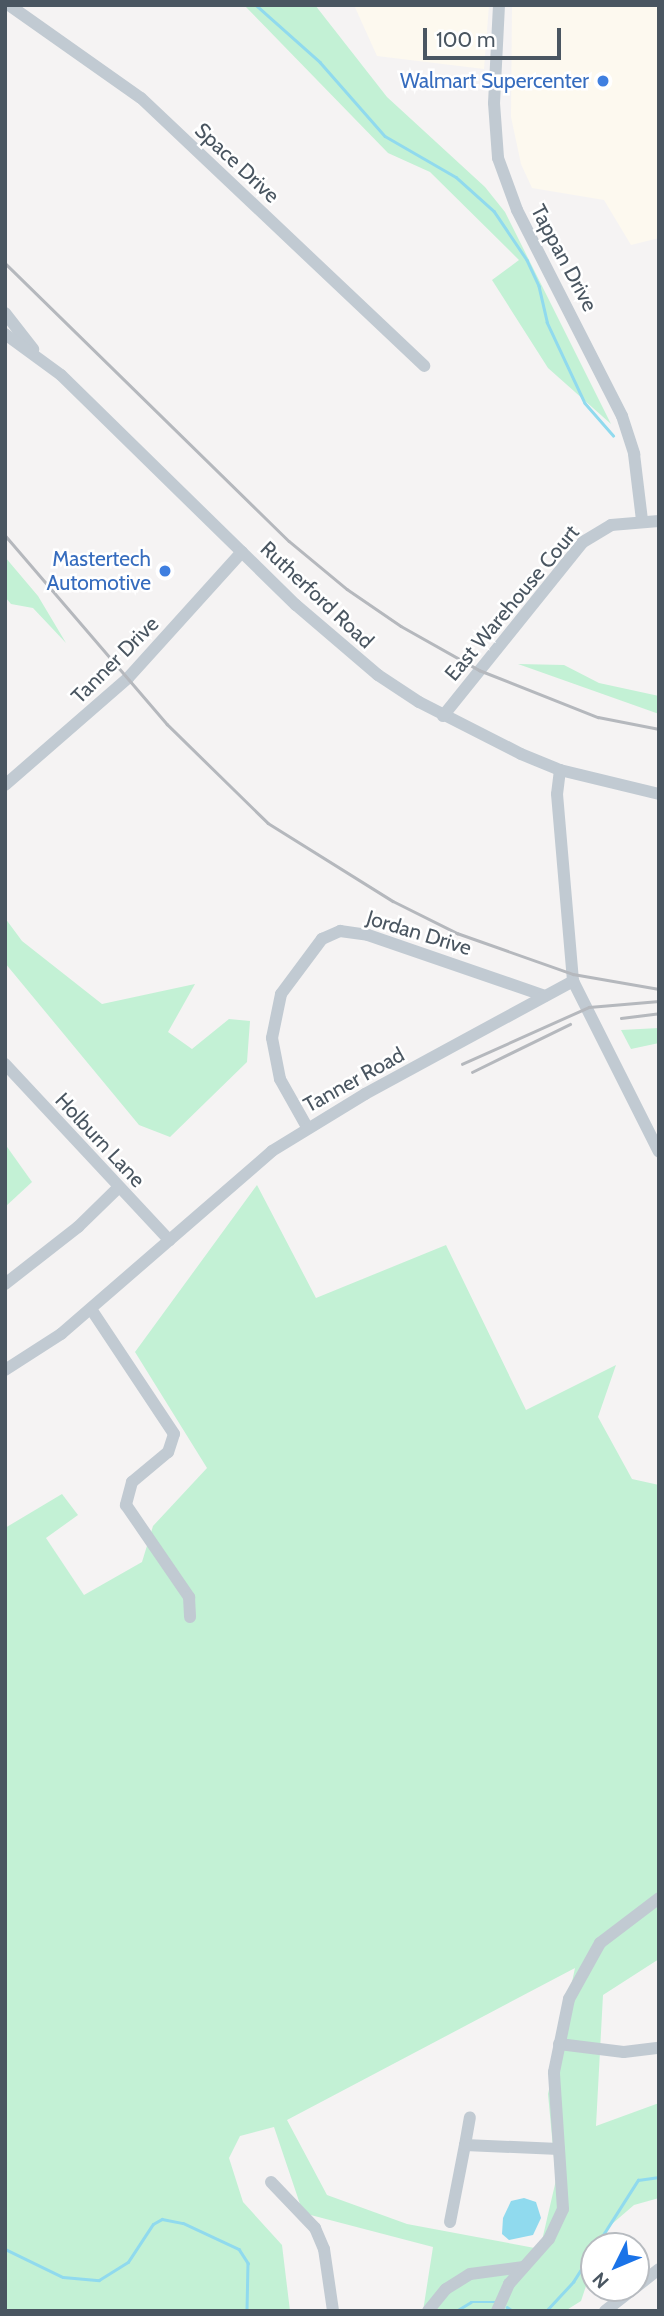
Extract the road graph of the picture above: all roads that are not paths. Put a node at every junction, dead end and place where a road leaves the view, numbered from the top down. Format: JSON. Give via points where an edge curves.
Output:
{"nodes":[{"id":1,"x":9,"y":5,"type":"edge"},
{"id":2,"x":499,"y":5,"type":"edge"},
{"id":3,"x":5,"y":313,"type":"edge"},
{"id":4,"x":5,"y":334,"type":"edge"},
{"id":5,"x":40,"y":358,"type":"junction"},
{"id":6,"x":424,"y":366,"type":"dead end"},
{"id":7,"x":642,"y":520,"type":"junction"},
{"id":8,"x":659,"y":521,"type":"edge"},
{"id":9,"x":242,"y":552,"type":"junction"},
{"id":10,"x":443,"y":716,"type":"junction"},
{"id":11,"x":560,"y":770,"type":"junction"},
{"id":12,"x":5,"y":785,"type":"edge"},
{"id":13,"x":659,"y":794,"type":"edge"},
{"id":14,"x":573,"y":981,"type":"junction"},
{"id":15,"x":545,"y":996,"type":"junction"},
{"id":16,"x":5,"y":1064,"type":"edge"},
{"id":17,"x":307,"y":1127,"type":"junction"},
{"id":18,"x":659,"y":1152,"type":"edge"},
{"id":19,"x":118,"y":1188,"type":"junction"},
{"id":20,"x":169,"y":1240,"type":"junction"},
{"id":21,"x":5,"y":1284,"type":"edge"},
{"id":22,"x":91,"y":1309,"type":"junction"},
{"id":23,"x":5,"y":1370,"type":"edge"},
{"id":24,"x":190,"y":1617,"type":"dead end"},
{"id":25,"x":659,"y":1898,"type":"edge"},
{"id":26,"x":559,"y":2044,"type":"junction"},
{"id":27,"x":659,"y":2049,"type":"edge"},
{"id":28,"x":470,"y":2117,"type":"dead end"},
{"id":29,"x":465,"y":2145,"type":"junction"},
{"id":30,"x":558,"y":2149,"type":"junction"},
{"id":31,"x":271,"y":2182,"type":"dead end"},
{"id":32,"x":450,"y":2222,"type":"dead end"},
{"id":33,"x":523,"y":2267,"type":"junction"},
{"id":34,"x":333,"y":2311,"type":"edge"},
{"id":35,"x":428,"y":2311,"type":"edge"},
{"id":36,"x":497,"y":2311,"type":"edge"}],
"edges":[{"from":1,"to":6,"type":"street","name":"Space Drive","via":[[141,98]]},
{"from":2,"to":7,"type":"street","name":"Tappan Drive","via":[[495,137],[506,184],[622,416],[634,454]]},
{"from":3,"to":5,"type":"street"},
{"from":4,"to":5,"type":"street","name":"Rutherford Road"},
{"from":5,"to":9,"type":"street","name":"Rutherford Road"},
{"from":7,"to":8,"type":"street","name":"East Warehouse Court"},
{"from":7,"to":10,"type":"street","name":"East Warehouse Court","via":[[611,525],[583,542]]},
{"from":9,"to":10,"type":"street","name":"Rutherford Road","via":[[356,657]]},
{"from":9,"to":12,"type":"street","name":"Tanner Drive","via":[[128,678]]},
{"from":10,"to":11,"type":"street","name":"Rutherford Road"},
{"from":11,"to":13,"type":"street","name":"Rutherford Road"},
{"from":11,"to":14,"type":"street","via":[[557,794]]},
{"from":14,"to":15,"type":"street","name":"Tanner Road"},
{"from":14,"to":18,"type":"street"},
{"from":15,"to":17,"type":"street","name":"Tanner Road"},
{"from":15,"to":17,"type":"street","name":"Jordan Drive","via":[[368,935],[340,931],[322,939],[281,994],[272,1038],[280,1079]]},
{"from":16,"to":19,"type":"street","name":"Holburn Lane"},
{"from":17,"to":20,"type":"street","name":"Tanner Road","via":[[246,1171]]},
{"from":19,"to":20,"type":"street","name":"Holburn Lane"},
{"from":19,"to":21,"type":"street","via":[[78,1227]]},
{"from":20,"to":22,"type":"street","name":"Tanner Road"},
{"from":22,"to":23,"type":"street","name":"Tanner Road"},
{"from":22,"to":24,"type":"street","via":[[174,1434],[168,1452],[132,1482],[126,1505],[189,1597]]},
{"from":25,"to":26,"type":"street","via":[[612,1932],[590,1956],[569,1999]]},
{"from":26,"to":27,"type":"street","via":[[624,2052]]},
{"from":26,"to":30,"type":"street","via":[[554,2088]]},
{"from":28,"to":29,"type":"street"},
{"from":29,"to":30,"type":"street"},
{"from":29,"to":32,"type":"street"},
{"from":30,"to":33,"type":"street","via":[[564,2194],[561,2215],[549,2239]]},
{"from":31,"to":34,"type":"street","via":[[315,2228],[324,2249]]},
{"from":33,"to":35,"type":"street","via":[[470,2274],[446,2289]]},
{"from":33,"to":36,"type":"street","via":[[505,2290]]}]}
